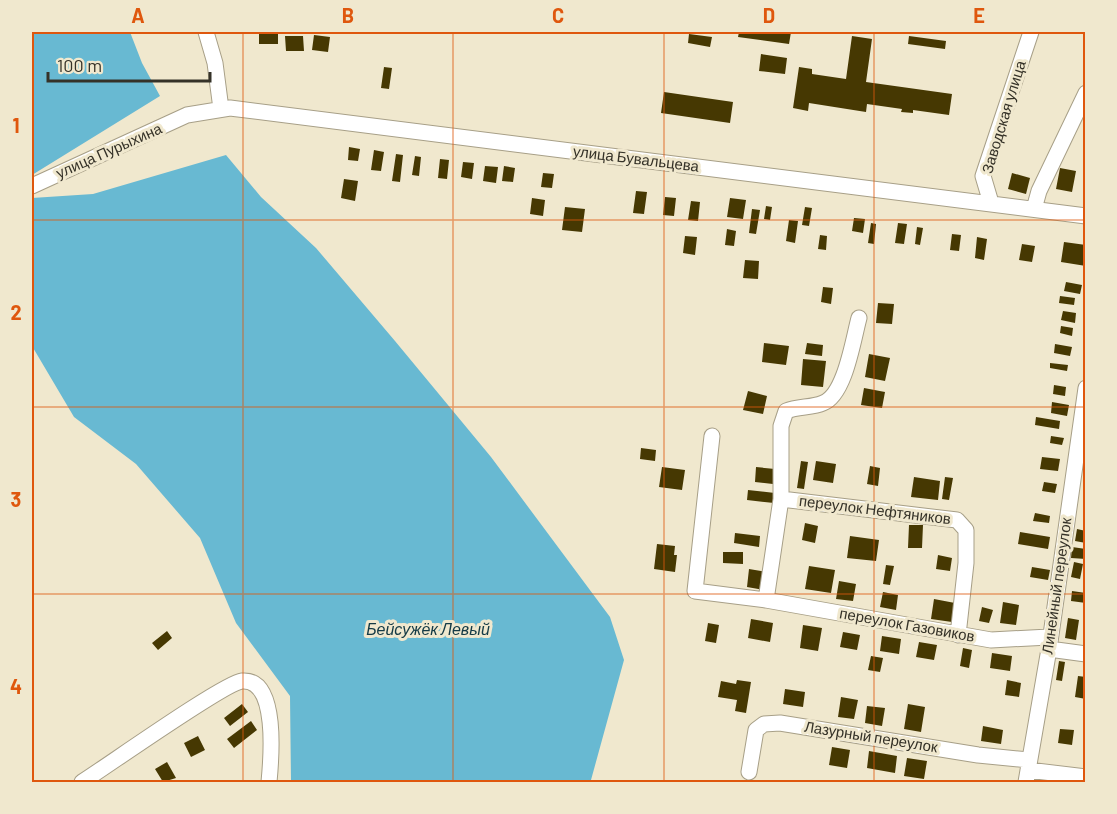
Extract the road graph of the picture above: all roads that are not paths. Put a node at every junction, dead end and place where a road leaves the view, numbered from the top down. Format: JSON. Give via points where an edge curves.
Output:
{"nodes":[{"id":1,"x":206,"y":32,"type":"edge"},
{"id":2,"x":1031,"y":32,"type":"edge"},
{"id":3,"x":1086,"y":93,"type":"edge"},
{"id":4,"x":221,"y":109,"type":"junction"},
{"id":5,"x":187,"y":115,"type":"joint"},
{"id":6,"x":34,"y":185,"type":"edge"},
{"id":7,"x":991,"y":203,"type":"junction"},
{"id":8,"x":1034,"y":209,"type":"junction"},
{"id":9,"x":1086,"y":216,"type":"edge"},
{"id":10,"x":859,"y":318,"type":"dead end"},
{"id":11,"x":1086,"y":388,"type":"edge"},
{"id":12,"x":712,"y":436,"type":"dead end"},
{"id":13,"x":1080,"y":466,"type":"edge"},
{"id":14,"x":781,"y":499,"type":"junction"},
{"id":15,"x":766,"y":600,"type":"junction"},
{"id":16,"x":958,"y":635,"type":"junction"},
{"id":17,"x":1049,"y":643,"type":"junction"},
{"id":18,"x":1086,"y":654,"type":"edge"},
{"id":19,"x":1028,"y":771,"type":"edge"},
{"id":20,"x":749,"y":772,"type":"dead end"},
{"id":21,"x":1086,"y":777,"type":"edge"},
{"id":22,"x":82,"y":783,"type":"edge"},
{"id":23,"x":269,"y":783,"type":"edge"}],
"edges":[{"from":1,"to":4,"type":"street"},
{"from":2,"to":7,"type":"street","name":"Заводская улица","via":[[983,176]]},
{"from":3,"to":8,"type":"street"},
{"from":4,"to":5,"type":"street","name":"улица Бувальцева"},
{"from":4,"to":7,"type":"street","name":"улица Бувальцева"},
{"from":5,"to":6,"type":"street","name":"улица Пурыхина"},
{"from":7,"to":8,"type":"street","name":"улица Бувальцева"},
{"from":8,"to":9,"type":"street","name":"улица Бувальцева"},
{"from":10,"to":14,"type":"street","via":[[834,398],[786,411],[781,426]]},
{"from":11,"to":13,"type":"street","name":"Линейный переулок"},
{"from":12,"to":15,"type":"street","name":"переулок Газовиков","via":[[695,591]]},
{"from":13,"to":17,"type":"street","name":"Линейный переулок"},
{"from":14,"to":15,"type":"street"},
{"from":14,"to":16,"type":"street","name":"переулок Нефтяников","via":[[957,520],[966,531]]},
{"from":15,"to":16,"type":"street","name":"переулок Газовиков"},
{"from":16,"to":17,"type":"street","name":"переулок Газовиков"},
{"from":17,"to":18,"type":"street","name":"переулок Газовиков"},
{"from":17,"to":19,"type":"street","name":"Линейный переулок"},
{"from":19,"to":20,"type":"street","name":"Лазурный переулок","via":[[978,755],[780,723],[764,724],[756,730]]},
{"from":19,"to":21,"type":"street","name":"Лазурный переулок"},
{"from":22,"to":23,"type":"street","via":[[241,681],[260,689],[268,705],[272,758]]}]}
